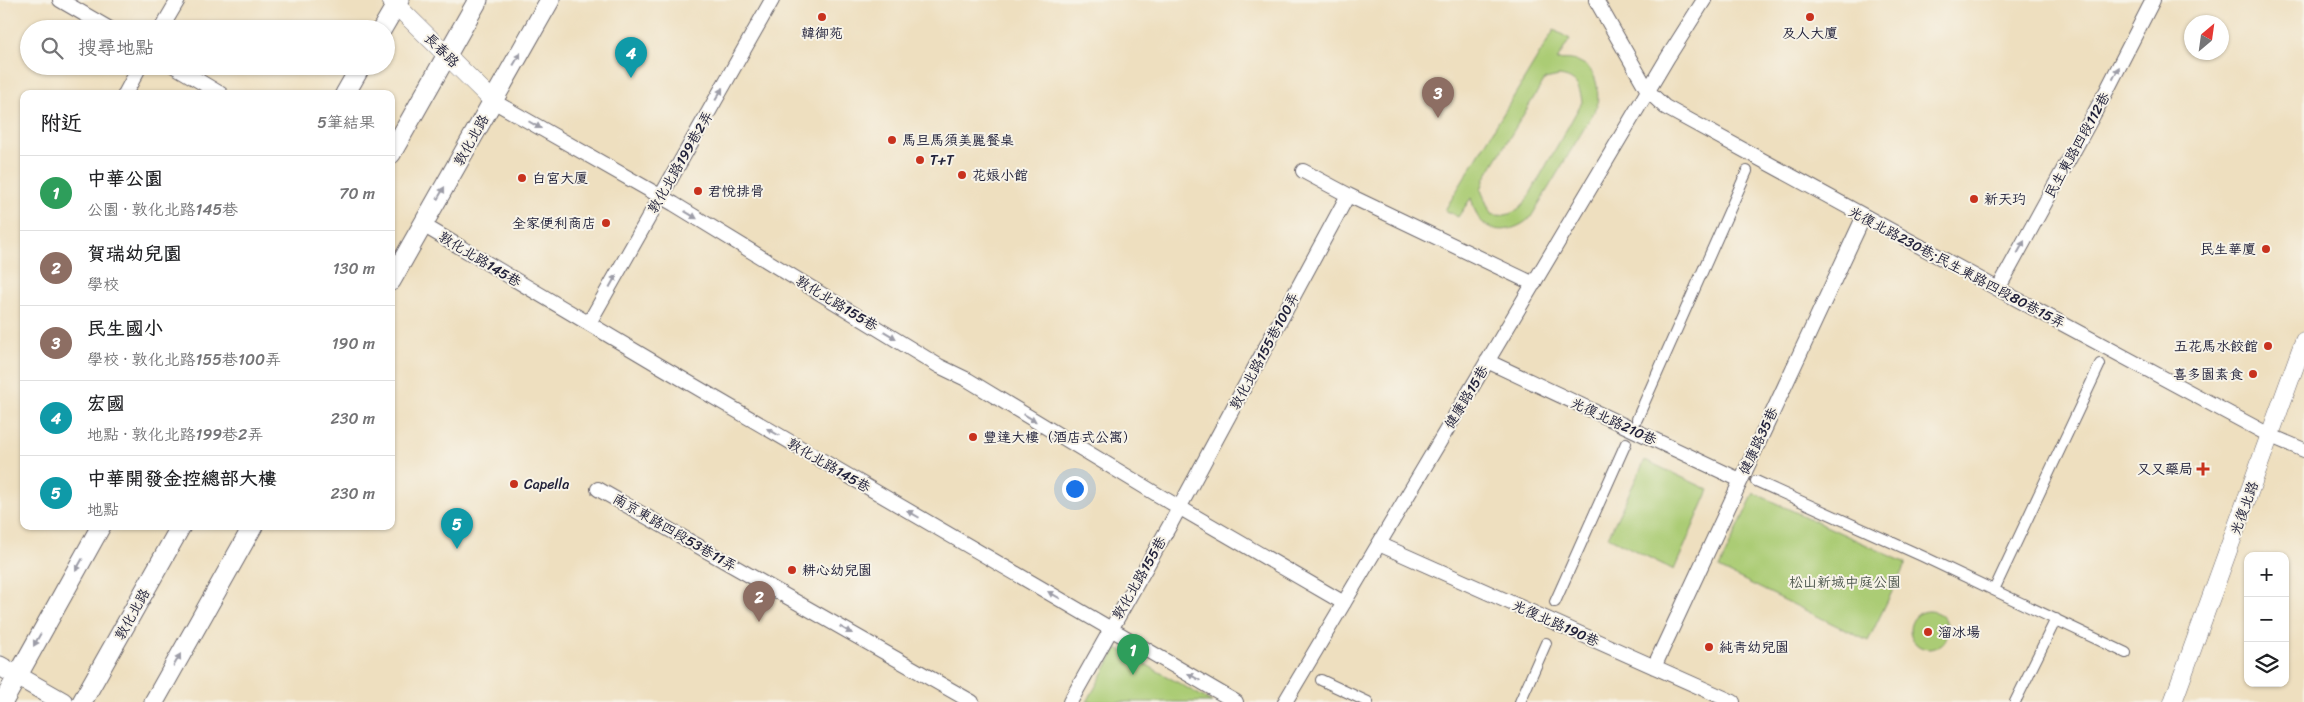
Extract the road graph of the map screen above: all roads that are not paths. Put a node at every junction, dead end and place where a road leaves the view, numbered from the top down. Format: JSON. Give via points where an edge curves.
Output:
{"nodes":[{"id":1,"x":60,"y":0,"type":"edge"},
{"id":2,"x":178,"y":0,"type":"edge"},
{"id":3,"x":478,"y":0,"type":"edge"},
{"id":4,"x":550,"y":0,"type":"edge"},
{"id":5,"x":772,"y":0,"type":"edge"},
{"id":6,"x":1596,"y":0,"type":"edge"},
{"id":7,"x":1704,"y":0,"type":"edge"},
{"id":8,"x":2153,"y":0,"type":"edge"},
{"id":9,"x":395,"y":1,"type":"edge"},
{"id":10,"x":94,"y":20,"type":"edge"},
{"id":11,"x":167,"y":20,"type":"edge"},
{"id":12,"x":386,"y":20,"type":"edge"},
{"id":13,"x":447,"y":55,"type":"junction"},
{"id":14,"x":135,"y":75,"type":"edge"},
{"id":15,"x":189,"y":75,"type":"edge"},
{"id":16,"x":356,"y":75,"type":"edge"},
{"id":17,"x":127,"y":90,"type":"edge"},
{"id":18,"x":214,"y":90,"type":"edge"},
{"id":19,"x":347,"y":90,"type":"edge"},
{"id":20,"x":1648,"y":91,"type":"junction"},
{"id":21,"x":493,"y":101,"type":"junction"},
{"id":22,"x":395,"y":147,"type":"edge"},
{"id":23,"x":1303,"y":171,"type":"dead end"},
{"id":24,"x":1747,"y":171,"type":"dead end"},
{"id":25,"x":1348,"y":195,"type":"junction"},
{"id":26,"x":660,"y":197,"type":"junction"},
{"id":27,"x":1864,"y":216,"type":"junction"},
{"id":28,"x":423,"y":225,"type":"junction"},
{"id":29,"x":395,"y":274,"type":"edge"},
{"id":30,"x":1534,"y":284,"type":"junction"},
{"id":31,"x":1998,"y":289,"type":"junction"},
{"id":32,"x":589,"y":324,"type":"junction"},
{"id":33,"x":2304,"y":341,"type":"edge"},
{"id":34,"x":1487,"y":361,"type":"junction"},
{"id":35,"x":2100,"y":364,"type":"dead end"},
{"id":36,"x":1636,"y":419,"type":"dead end"},
{"id":37,"x":2271,"y":436,"type":"junction"},
{"id":38,"x":1626,"y":443,"type":"dead end"},
{"id":39,"x":2304,"y":450,"type":"edge"},
{"id":40,"x":1740,"y":480,"type":"junction"},
{"id":41,"x":1756,"y":481,"type":"dead end"},
{"id":42,"x":598,"y":488,"type":"dead end"},
{"id":43,"x":1179,"y":507,"type":"junction"},
{"id":44,"x":99,"y":530,"type":"edge"},
{"id":45,"x":179,"y":530,"type":"edge"},
{"id":46,"x":251,"y":530,"type":"edge"},
{"id":47,"x":1379,"y":544,"type":"junction"},
{"id":48,"x":1994,"y":590,"type":"junction"},
{"id":49,"x":1555,"y":602,"type":"dead end"},
{"id":50,"x":1344,"y":603,"type":"junction"},
{"id":51,"x":2056,"y":619,"type":"junction"},
{"id":52,"x":1111,"y":628,"type":"junction"},
{"id":53,"x":1546,"y":644,"type":"dead end"},
{"id":54,"x":2126,"y":653,"type":"dead end"},
{"id":55,"x":0,"y":666,"type":"edge"},
{"id":56,"x":1654,"y":667,"type":"junction"},
{"id":57,"x":17,"y":676,"type":"junction"},
{"id":58,"x":1321,"y":680,"type":"dead end"},
{"id":59,"x":3,"y":702,"type":"edge"},
{"id":60,"x":62,"y":702,"type":"edge"},
{"id":61,"x":82,"y":702,"type":"edge"},
{"id":62,"x":154,"y":702,"type":"edge"},
{"id":63,"x":972,"y":702,"type":"edge"},
{"id":64,"x":1070,"y":702,"type":"edge"},
{"id":65,"x":1236,"y":702,"type":"edge"},
{"id":66,"x":1285,"y":702,"type":"edge"},
{"id":67,"x":1368,"y":702,"type":"edge"},
{"id":68,"x":1520,"y":702,"type":"edge"},
{"id":69,"x":1733,"y":702,"type":"edge"},
{"id":70,"x":2015,"y":702,"type":"edge"},
{"id":71,"x":2173,"y":702,"type":"edge"}],
"edges":[{"from":1,"to":10,"type":"street"},
{"from":2,"to":11,"type":"street"},
{"from":3,"to":13,"type":"main road"},
{"from":21,"to":4,"type":"main road","name":"敦化北路","one_way":true},
{"from":26,"to":5,"type":"street","name":"敦化北路199巷2弄","one_way":true},
{"from":6,"to":20,"type":"street","name":"光復北路230巷;民生東路四段80巷15弄"},
{"from":7,"to":20,"type":"street","name":"健康路15巷"},
{"from":31,"to":8,"type":"street","name":"民生東路四段112巷","one_way":true},
{"from":9,"to":12,"type":"main road"},
{"from":9,"to":13,"type":"street","name":"長春路"},
{"from":13,"to":21,"type":"street","name":"長春路"},
{"from":13,"to":22,"type":"main road"},
{"from":14,"to":17,"type":"street"},
{"from":15,"to":18,"type":"street"},
{"from":16,"to":19,"type":"main road"},
{"from":20,"to":27,"type":"street","name":"光復北路230巷;民生東路四段80巷15弄","via":[[1665,107]]},
{"from":20,"to":30,"type":"street","name":"健康路15巷"},
{"from":21,"to":26,"type":"street","name":"敦化北路155巷","one_way":true},
{"from":28,"to":21,"type":"main road","name":"敦化北路","one_way":true},
{"from":23,"to":25,"type":"street"},
{"from":24,"to":36,"type":"street"},
{"from":25,"to":30,"type":"street"},
{"from":25,"to":43,"type":"street","name":"敦化北路155巷100弄"},
{"from":32,"to":26,"type":"street","name":"敦化北路199巷2弄","one_way":true},
{"from":26,"to":43,"type":"street","name":"敦化北路155巷","one_way":true},
{"from":27,"to":31,"type":"street","name":"光復北路230巷;民生東路四段80巷15弄"},
{"from":27,"to":40,"type":"street","name":"健康路35巷"},
{"from":28,"to":29,"type":"main road","name":"敦化北路"},
{"from":28,"to":32,"type":"street","name":"敦化北路145巷"},
{"from":30,"to":34,"type":"street","name":"健康路15巷"},
{"from":31,"to":37,"type":"street","name":"光復北路230巷;民生東路四段80巷15弄"},
{"from":52,"to":32,"type":"street","name":"敦化北路145巷","one_way":true},
{"from":33,"to":37,"type":"street","name":"光復北路"},
{"from":34,"to":40,"type":"street","name":"光復北路210巷"},
{"from":34,"to":47,"type":"street","name":"健康路15巷"},
{"from":35,"to":48,"type":"street"},
{"from":37,"to":39,"type":"street","name":"光復北路230巷;民生東路四段80巷15弄"},
{"from":37,"to":71,"type":"street","name":"光復北路"},
{"from":38,"to":49,"type":"street"},
{"from":40,"to":56,"type":"street","name":"健康路35巷"},
{"from":41,"to":48,"type":"street"},
{"from":42,"to":63,"type":"street","name":"南京東路四段53巷11弄","one_way":true},
{"from":43,"to":50,"type":"street","name":"敦化北路155巷"},
{"from":43,"to":52,"type":"street","name":"敦化北路155巷"},
{"from":44,"to":57,"type":"main road","one_way":true},
{"from":45,"to":61,"type":"main road","name":"敦化北路"},
{"from":62,"to":46,"type":"main road","one_way":true},
{"from":47,"to":50,"type":"street","name":"健康路15巷"},
{"from":47,"to":56,"type":"street","name":"光復北路190巷"},
{"from":48,"to":51,"type":"street"},
{"from":50,"to":66,"type":"street","name":"健康路15巷"},
{"from":51,"to":54,"type":"street"},
{"from":51,"to":70,"type":"street"},
{"from":52,"to":64,"type":"street","name":"敦化北路155巷"},
{"from":65,"to":52,"type":"street","name":"敦化北路145巷","one_way":true},
{"from":53,"to":68,"type":"street"},
{"from":55,"to":57,"type":"main road"},
{"from":56,"to":69,"type":"street","name":"光復北路190巷"},
{"from":57,"to":59,"type":"main road"},
{"from":57,"to":60,"type":"main road"},
{"from":58,"to":67,"type":"street"}]}
